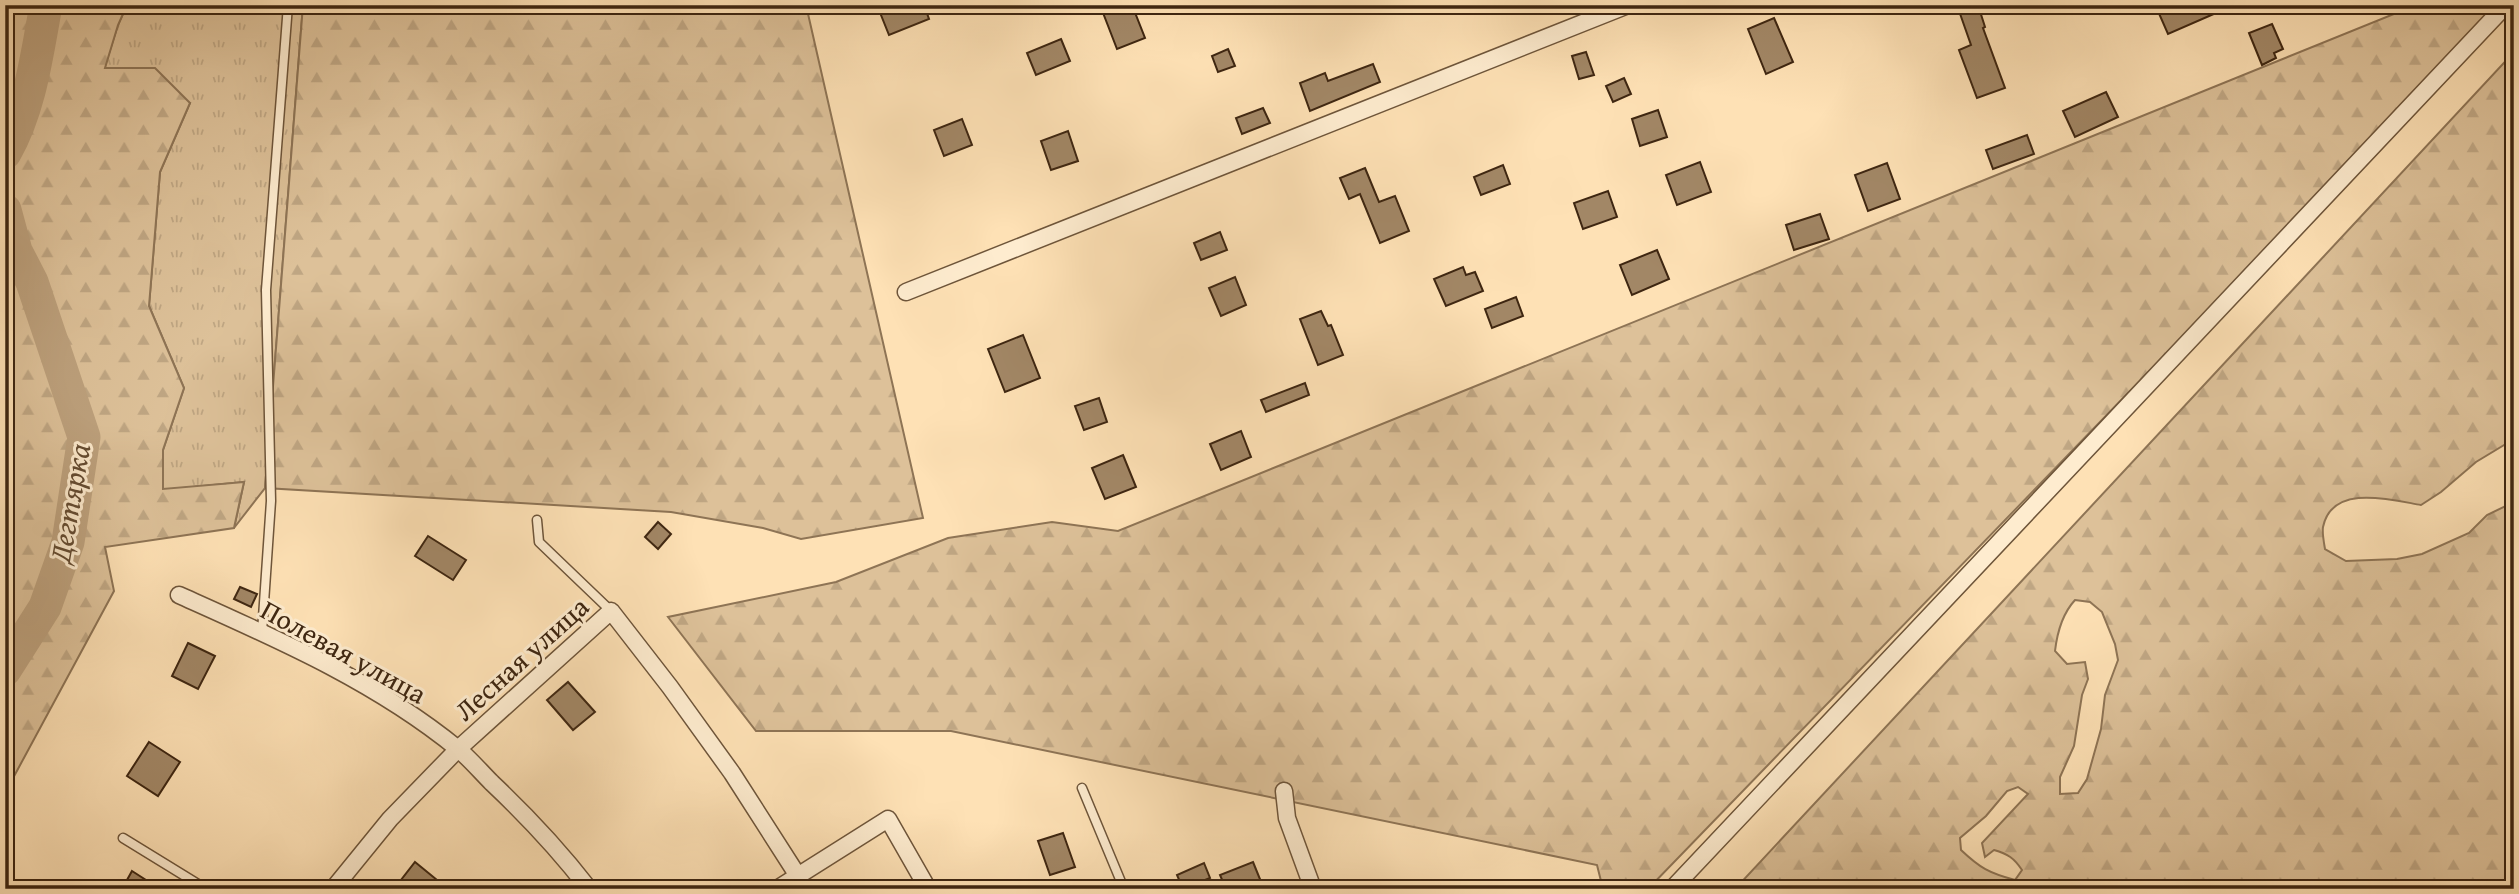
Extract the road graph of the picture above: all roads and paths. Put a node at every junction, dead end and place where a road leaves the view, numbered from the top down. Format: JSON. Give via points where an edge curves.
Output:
{"nodes":[{"id":1,"x":288,"y":5,"type":"edge"},
{"id":2,"x":1628,"y":5,"type":"edge"},
{"id":3,"x":2506,"y":5,"type":"edge"},
{"id":4,"x":906,"y":292,"type":"dead end"},
{"id":5,"x":537,"y":520,"type":"dead end"},
{"id":6,"x":178,"y":596,"type":"dead end"},
{"id":7,"x":611,"y":611,"type":"junction"},
{"id":8,"x":262,"y":632,"type":"junction"},
{"id":9,"x":458,"y":749,"type":"junction"},
{"id":10,"x":1082,"y":788,"type":"dead end"},
{"id":11,"x":1284,"y":790,"type":"dead end"},
{"id":12,"x":123,"y":838,"type":"dead end"},
{"id":13,"x":798,"y":876,"type":"junction"},
{"id":14,"x":206,"y":889,"type":"edge"},
{"id":15,"x":333,"y":889,"type":"edge"},
{"id":16,"x":589,"y":889,"type":"edge"},
{"id":17,"x":777,"y":889,"type":"edge"},
{"id":18,"x":928,"y":889,"type":"edge"},
{"id":19,"x":1124,"y":889,"type":"edge"},
{"id":20,"x":1313,"y":889,"type":"edge"},
{"id":21,"x":1672,"y":889,"type":"edge"}],
"edges":[{"from":1,"to":8,"type":"lane","via":[[266,290],[271,501]]},
{"from":2,"to":4,"type":"street"},
{"from":3,"to":21,"type":"street"},
{"from":5,"to":7,"type":"lane","via":[[539,542]]},
{"from":6,"to":8,"type":"street","name":"Полевая улица"},
{"from":7,"to":9,"type":"street","name":"Лесная улица"},
{"from":7,"to":13,"type":"street","name":"Лесная улица","via":[[732,773]]},
{"from":8,"to":9,"type":"street","name":"Полевая улица","via":[[393,704]]},
{"from":9,"to":15,"type":"street","name":"Лесная улица","via":[[390,819]]},
{"from":9,"to":16,"type":"street","name":"Полевая улица","via":[[527,816]]},
{"from":10,"to":19,"type":"lane"},
{"from":11,"to":20,"type":"street","via":[[1287,818]]},
{"from":12,"to":14,"type":"lane"},
{"from":13,"to":17,"type":"street"},
{"from":13,"to":18,"type":"street","via":[[888,819]]}]}
